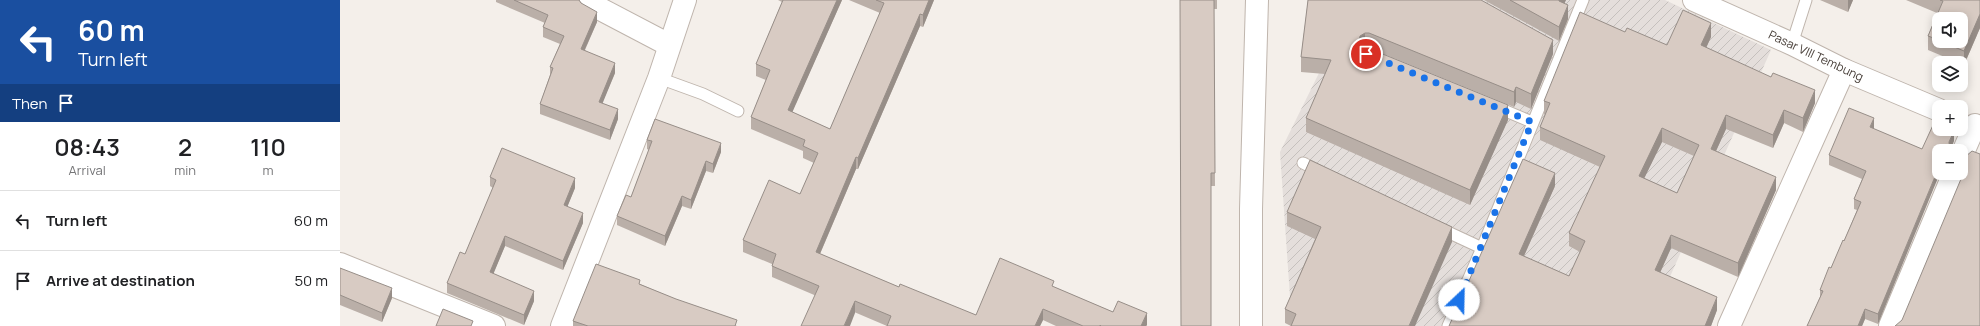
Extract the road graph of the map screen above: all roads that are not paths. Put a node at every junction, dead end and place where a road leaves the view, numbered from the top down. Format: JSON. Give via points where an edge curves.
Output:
{"nodes":[{"id":1,"x":685,"y":0,"type":"edge"},
{"id":2,"x":1257,"y":0,"type":"edge"},
{"id":3,"x":1583,"y":0,"type":"edge"},
{"id":4,"x":1694,"y":0,"type":"edge"},
{"id":5,"x":1806,"y":0,"type":"edge"},
{"id":6,"x":587,"y":2,"type":"dead end"},
{"id":7,"x":1792,"y":44,"type":"junction"},
{"id":8,"x":669,"y":45,"type":"junction"},
{"id":9,"x":1844,"y":70,"type":"junction"},
{"id":10,"x":659,"y":78,"type":"junction"},
{"id":11,"x":1482,"y":101,"type":"edge"},
{"id":12,"x":1932,"y":107,"type":"edge"},
{"id":13,"x":738,"y":111,"type":"dead end"},
{"id":14,"x":1532,"y":122,"type":"junction"},
{"id":15,"x":1972,"y":124,"type":"edge"},
{"id":16,"x":1965,"y":144,"type":"edge"},
{"id":17,"x":1303,"y":163,"type":"dead end"},
{"id":18,"x":1332,"y":177,"type":"edge"},
{"id":19,"x":1951,"y":180,"type":"edge"},
{"id":20,"x":1432,"y":224,"type":"edge"},
{"id":21,"x":1482,"y":248,"type":"junction"},
{"id":22,"x":340,"y":264,"type":"edge"},
{"id":23,"x":494,"y":326,"type":"edge"},
{"id":24,"x":562,"y":326,"type":"edge"},
{"id":25,"x":1251,"y":326,"type":"edge"},
{"id":26,"x":1448,"y":326,"type":"edge"},
{"id":27,"x":1729,"y":326,"type":"edge"},
{"id":28,"x":1890,"y":326,"type":"edge"}],
"edges":[{"from":1,"to":8,"type":"street"},
{"from":2,"to":25,"type":"street","via":[[1251,209]]},
{"from":3,"to":14,"type":"lane","via":[[1558,49]]},
{"from":4,"to":7,"type":"street","name":"Pasar VIII Tembung"},
{"from":5,"to":7,"type":"lane"},
{"from":6,"to":8,"type":"street"},
{"from":7,"to":9,"type":"street","name":"Pasar VIII Tembung"},
{"from":8,"to":10,"type":"street"},
{"from":9,"to":12,"type":"street","name":"Pasar VIII Tembung"},
{"from":9,"to":27,"type":"street"},
{"from":10,"to":13,"type":"lane","via":[[703,94]]},
{"from":10,"to":24,"type":"street"},
{"from":11,"to":14,"type":"lane"},
{"from":14,"to":21,"type":"lane"},
{"from":15,"to":16,"type":"street"},
{"from":17,"to":18,"type":"lane"},
{"from":19,"to":28,"type":"street"},
{"from":20,"to":21,"type":"lane"},
{"from":21,"to":26,"type":"lane"},
{"from":22,"to":23,"type":"street"}]}
